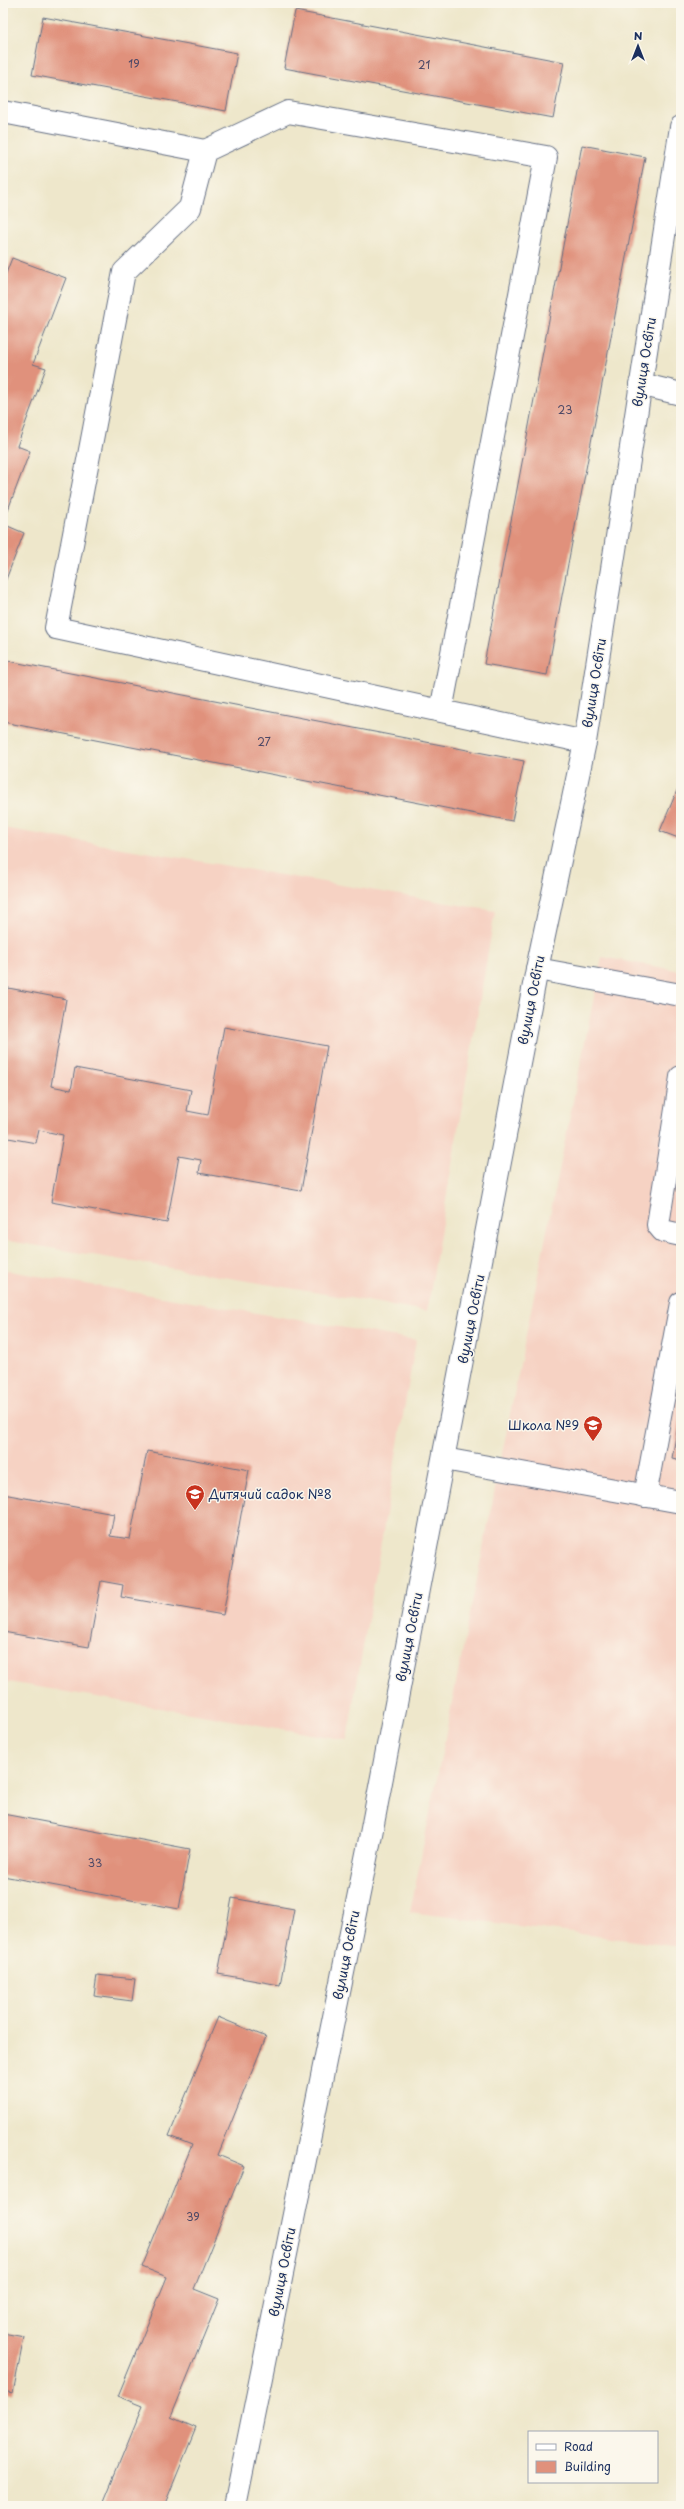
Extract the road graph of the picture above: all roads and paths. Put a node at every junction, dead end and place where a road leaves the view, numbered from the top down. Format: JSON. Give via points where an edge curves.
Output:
{"nodes":[{"id":1,"x":3,"y":112,"type":"edge"},
{"id":2,"x":681,"y":127,"type":"edge"},
{"id":3,"x":205,"y":151,"type":"junction"},
{"id":4,"x":640,"y":384,"type":"junction"},
{"id":5,"x":681,"y":394,"type":"edge"},
{"id":6,"x":441,"y":711,"type":"junction"},
{"id":7,"x":585,"y":742,"type":"junction"},
{"id":8,"x":537,"y":969,"type":"junction"},
{"id":9,"x":681,"y":995,"type":"edge"},
{"id":10,"x":681,"y":1077,"type":"edge"},
{"id":11,"x":681,"y":1235,"type":"edge"},
{"id":12,"x":681,"y":1303,"type":"edge"},
{"id":13,"x":444,"y":1459,"type":"junction"},
{"id":14,"x":645,"y":1496,"type":"junction"},
{"id":15,"x":681,"y":1502,"type":"edge"},
{"id":16,"x":235,"y":2506,"type":"edge"}],
"edges":[{"from":1,"to":3,"type":"street"},
{"from":2,"to":4,"type":"street","name":"вулиця Освіти"},
{"from":3,"to":6,"type":"street","via":[[190,208],[124,272],[56,628]]},
{"from":3,"to":6,"type":"street","via":[[288,112],[546,157]]},
{"from":4,"to":5,"type":"street"},
{"from":4,"to":7,"type":"street","name":"вулиця Освіти"},
{"from":6,"to":7,"type":"street"},
{"from":7,"to":8,"type":"street","name":"вулиця Освіти"},
{"from":8,"to":9,"type":"street"},
{"from":8,"to":13,"type":"street","name":"вулиця Освіти"},
{"from":10,"to":11,"type":"street","via":[[658,1225],[663,1231]]},
{"from":12,"to":14,"type":"street"},
{"from":13,"to":14,"type":"street"},
{"from":13,"to":16,"type":"street","name":"вулиця Освіти"},
{"from":14,"to":15,"type":"street"}]}
